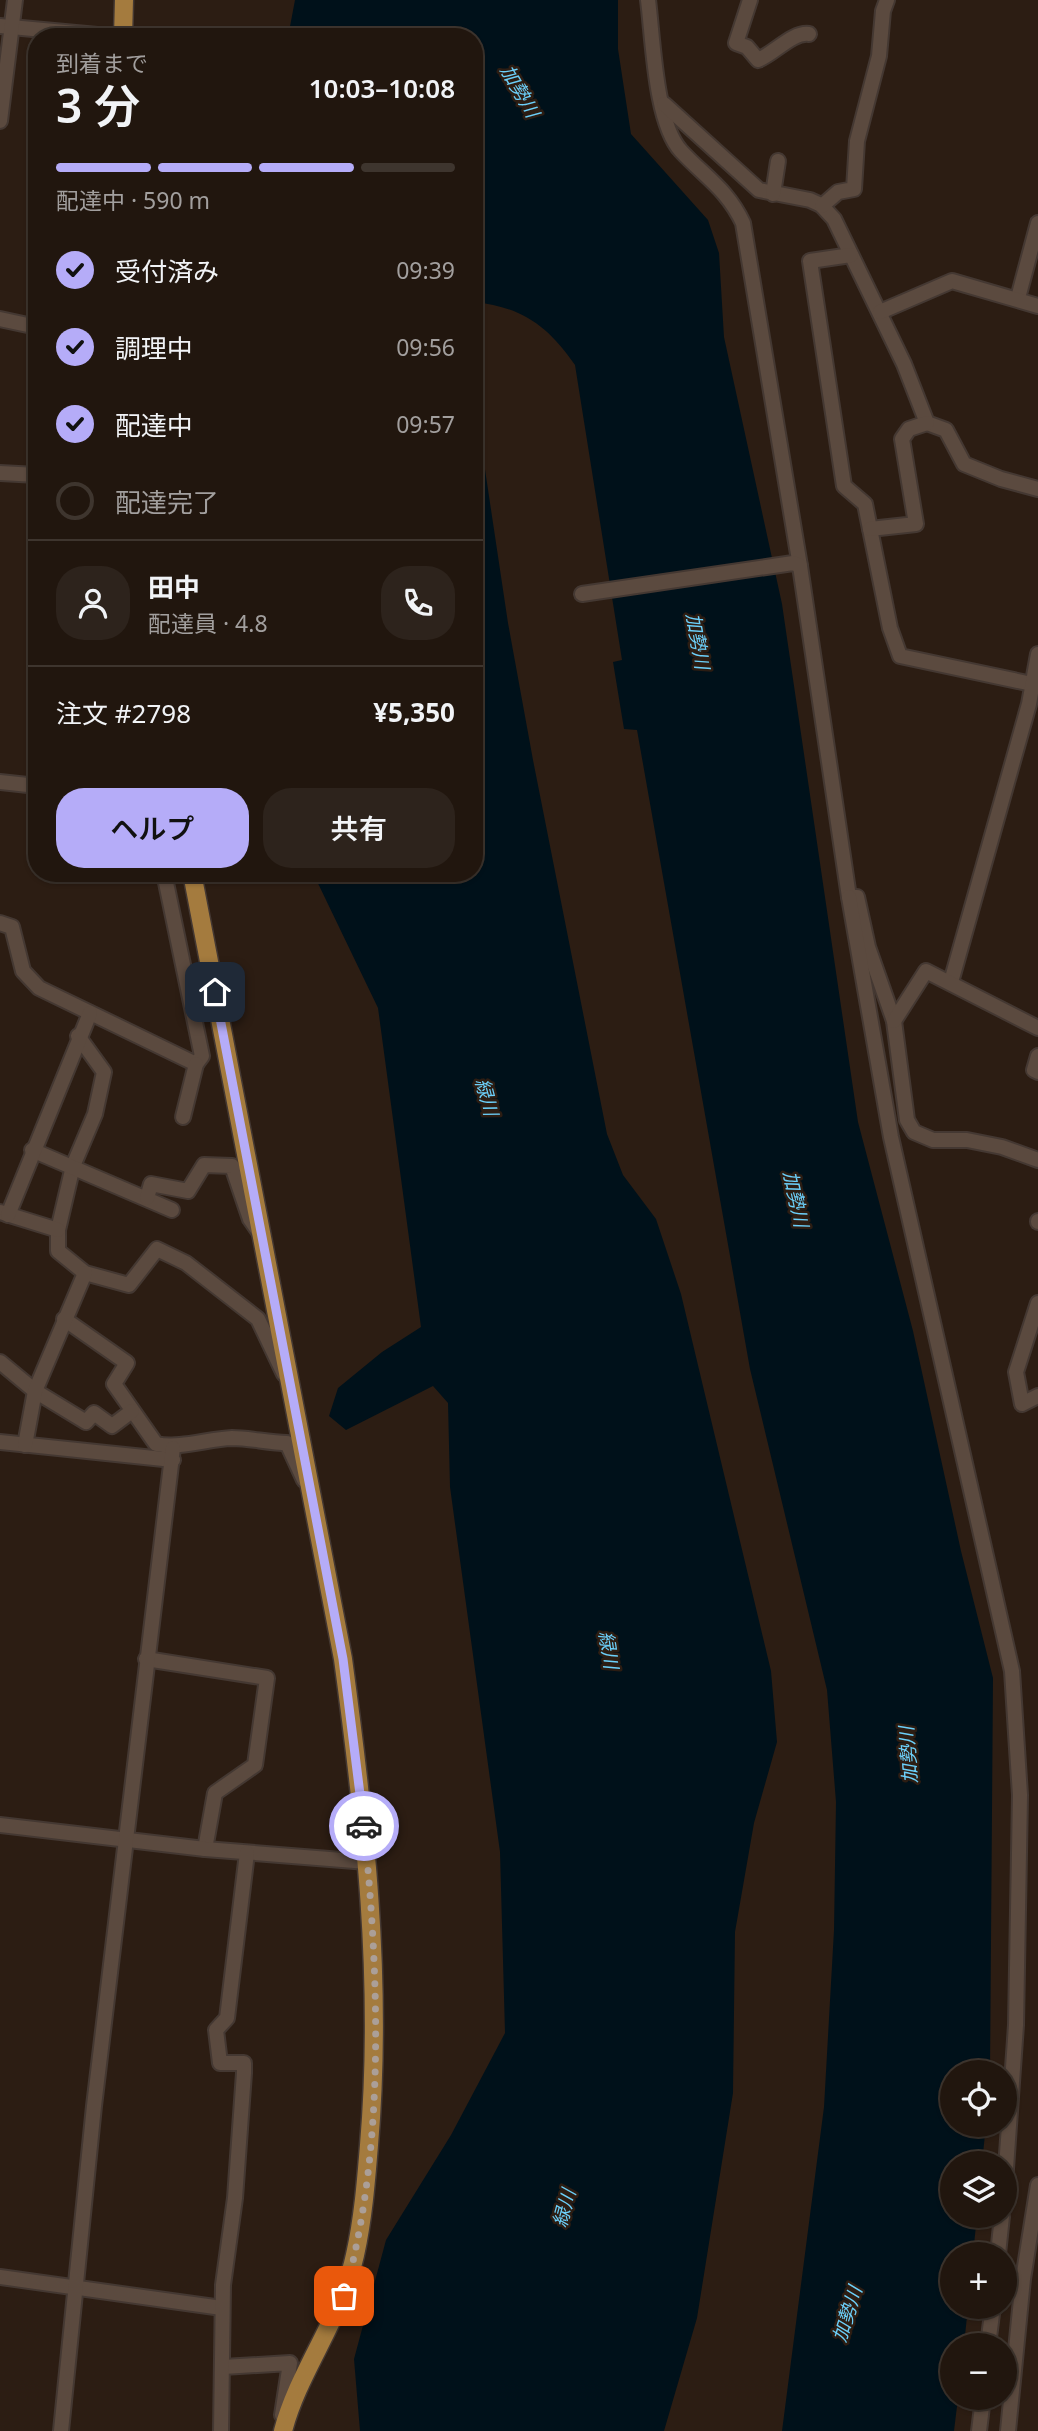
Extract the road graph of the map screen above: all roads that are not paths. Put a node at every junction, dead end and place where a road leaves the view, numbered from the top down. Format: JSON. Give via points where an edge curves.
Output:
{"nodes":[{"id":1,"x":15,"y":0,"type":"edge"},
{"id":2,"x":124,"y":0,"type":"edge"},
{"id":3,"x":649,"y":0,"type":"edge"},
{"id":4,"x":750,"y":0,"type":"edge"},
{"id":5,"x":887,"y":0,"type":"edge"},
{"id":6,"x":6,"y":27,"type":"edge"},
{"id":7,"x":122,"y":28,"type":"edge"},
{"id":8,"x":28,"y":29,"type":"edge"},
{"id":9,"x":809,"y":34,"type":"dead end"},
{"id":10,"x":663,"y":104,"type":"junction"},
{"id":11,"x":0,"y":121,"type":"edge"},
{"id":12,"x":778,"y":161,"type":"dead end"},
{"id":13,"x":772,"y":189,"type":"junction"},
{"id":14,"x":822,"y":206,"type":"junction"},
{"id":15,"x":1038,"y":223,"type":"edge"},
{"id":16,"x":851,"y":255,"type":"junction"},
{"id":17,"x":1018,"y":298,"type":"junction"},
{"id":18,"x":1038,"y":306,"type":"edge"},
{"id":19,"x":880,"y":312,"type":"junction"},
{"id":20,"x":0,"y":319,"type":"edge"},
{"id":21,"x":28,"y":325,"type":"edge"},
{"id":22,"x":927,"y":423,"type":"junction"},
{"id":23,"x":0,"y":473,"type":"edge"},
{"id":24,"x":28,"y":475,"type":"edge"},
{"id":25,"x":1038,"y":489,"type":"edge"},
{"id":26,"x":870,"y":529,"type":"junction"},
{"id":27,"x":797,"y":565,"type":"junction"},
{"id":28,"x":582,"y":594,"type":"dead end"},
{"id":29,"x":1038,"y":654,"type":"edge"},
{"id":30,"x":1032,"y":684,"type":"junction"},
{"id":31,"x":1033,"y":705,"type":"edge"},
{"id":32,"x":0,"y":782,"type":"edge"},
{"id":33,"x":28,"y":785,"type":"edge"},
{"id":34,"x":166,"y":882,"type":"edge"},
{"id":35,"x":194,"y":882,"type":"edge"},
{"id":36,"x":849,"y":897,"type":"junction"},
{"id":37,"x":0,"y":923,"type":"edge"},
{"id":38,"x":951,"y":982,"type":"junction"},
{"id":39,"x":90,"y":1013,"type":"junction"},
{"id":40,"x":894,"y":1021,"type":"junction"},
{"id":41,"x":1038,"y":1028,"type":"edge"},
{"id":42,"x":78,"y":1036,"type":"junction"},
{"id":43,"x":1038,"y":1056,"type":"edge"},
{"id":44,"x":196,"y":1064,"type":"junction"},
{"id":45,"x":1038,"y":1072,"type":"edge"},
{"id":46,"x":183,"y":1117,"type":"dead end"},
{"id":47,"x":32,"y":1150,"type":"junction"},
{"id":48,"x":1038,"y":1160,"type":"edge"},
{"id":49,"x":72,"y":1169,"type":"junction"},
{"id":50,"x":147,"y":1198,"type":"junction"},
{"id":51,"x":172,"y":1210,"type":"dead end"},
{"id":52,"x":4,"y":1214,"type":"edge"},
{"id":53,"x":58,"y":1230,"type":"junction"},
{"id":54,"x":261,"y":1236,"type":"junction"},
{"id":55,"x":85,"y":1273,"type":"junction"},
{"id":56,"x":1038,"y":1303,"type":"edge"},
{"id":57,"x":64,"y":1319,"type":"junction"},
{"id":58,"x":0,"y":1362,"type":"edge"},
{"id":59,"x":35,"y":1391,"type":"junction"},
{"id":60,"x":292,"y":1392,"type":"junction"},
{"id":61,"x":1038,"y":1396,"type":"edge"},
{"id":62,"x":132,"y":1411,"type":"junction"},
{"id":63,"x":0,"y":1443,"type":"edge"},
{"id":64,"x":25,"y":1445,"type":"junction"},
{"id":65,"x":173,"y":1454,"type":"junction"},
{"id":66,"x":312,"y":1497,"type":"junction"},
{"id":67,"x":146,"y":1659,"type":"junction"},
{"id":68,"x":0,"y":1825,"type":"edge"},
{"id":69,"x":127,"y":1839,"type":"junction"},
{"id":70,"x":205,"y":1849,"type":"junction"},
{"id":71,"x":247,"y":1853,"type":"junction"},
{"id":72,"x":368,"y":1862,"type":"junction"},
{"id":73,"x":1007,"y":2151,"type":"edge"},
{"id":74,"x":1038,"y":2185,"type":"edge"},
{"id":75,"x":0,"y":2277,"type":"edge"},
{"id":76,"x":74,"y":2286,"type":"junction"},
{"id":77,"x":222,"y":2308,"type":"junction"},
{"id":78,"x":223,"y":2367,"type":"junction"},
{"id":79,"x":982,"y":2410,"type":"edge"},
{"id":80,"x":284,"y":2429,"type":"edge"},
{"id":81,"x":61,"y":2431,"type":"edge"},
{"id":82,"x":220,"y":2431,"type":"edge"},
{"id":83,"x":979,"y":2431,"type":"edge"},
{"id":84,"x":1008,"y":2431,"type":"edge"}],
"edges":[{"from":1,"to":6,"type":"street"},
{"from":2,"to":7,"type":"main road"},
{"from":3,"to":10,"type":"street"},
{"from":4,"to":9,"type":"street","via":[[736,43],[747,47],[758,60],[789,40]]},
{"from":5,"to":14,"type":"street","via":[[879,57],[857,141],[854,190],[838,192]]},
{"from":6,"to":8,"type":"street"},
{"from":6,"to":11,"type":"street"},
{"from":10,"to":13,"type":"street","via":[[759,190]]},
{"from":10,"to":27,"type":"street","via":[[669,132],[679,150],[718,184],[743,223]]},
{"from":12,"to":13,"type":"street"},
{"from":13,"to":14,"type":"street"},
{"from":14,"to":16,"type":"street","via":[[834,219]]},
{"from":15,"to":17,"type":"street"},
{"from":16,"to":19,"type":"street"},
{"from":16,"to":26,"type":"street","via":[[810,261],[844,486],[865,503]]},
{"from":17,"to":18,"type":"street"},
{"from":17,"to":19,"type":"street","via":[[952,281]]},
{"from":19,"to":22,"type":"street"},
{"from":20,"to":21,"type":"street"},
{"from":22,"to":25,"type":"street","via":[[946,430],[964,464]]},
{"from":22,"to":26,"type":"street","via":[[909,429],[902,439],[916,524]]},
{"from":23,"to":24,"type":"street"},
{"from":26,"to":30,"type":"street","via":[[900,656]]},
{"from":27,"to":28,"type":"street"},
{"from":27,"to":36,"type":"street"},
{"from":29,"to":30,"type":"street"},
{"from":30,"to":31,"type":"street"},
{"from":31,"to":38,"type":"street"},
{"from":32,"to":33,"type":"street"},
{"from":34,"to":44,"type":"street","via":[[202,1056]]},
{"from":35,"to":54,"type":"main road"},
{"from":36,"to":40,"type":"street","via":[[856,897]]},
{"from":36,"to":73,"type":"street","via":[[891,1137],[1012,1671],[1020,1795],[1016,2025]]},
{"from":37,"to":39,"type":"street","via":[[12,927],[23,971],[39,988]]},
{"from":38,"to":40,"type":"street","via":[[926,971]]},
{"from":38,"to":41,"type":"street"},
{"from":39,"to":42,"type":"street"},
{"from":39,"to":44,"type":"street"},
{"from":40,"to":48,"type":"street","via":[[907,1120],[914,1132],[933,1140],[1002,1147]]},
{"from":42,"to":47,"type":"street"},
{"from":42,"to":49,"type":"street","via":[[104,1072],[95,1114]]},
{"from":43,"to":45,"type":"street","via":[[1034,1070]]},
{"from":44,"to":46,"type":"street"},
{"from":47,"to":49,"type":"street"},
{"from":47,"to":52,"type":"street"},
{"from":49,"to":50,"type":"street"},
{"from":49,"to":53,"type":"street"},
{"from":50,"to":51,"type":"street"},
{"from":50,"to":54,"type":"street","via":[[151,1184],[188,1191],[204,1165],[232,1166],[250,1219]]},
{"from":52,"to":53,"type":"street"},
{"from":53,"to":55,"type":"street","via":[[58,1251]]},
{"from":54,"to":60,"type":"main road"},
{"from":55,"to":57,"type":"street"},
{"from":55,"to":60,"type":"street","via":[[129,1285],[157,1249],[186,1263],[258,1320]]},
{"from":56,"to":61,"type":"street","via":[[1016,1372],[1022,1404]]},
{"from":57,"to":59,"type":"street"},
{"from":57,"to":62,"type":"street","via":[[127,1363],[114,1384]]},
{"from":58,"to":59,"type":"street"},
{"from":59,"to":62,"type":"street","via":[[86,1422],[94,1413],[112,1426]]},
{"from":59,"to":64,"type":"street"},
{"from":60,"to":66,"type":"main road"},
{"from":62,"to":65,"type":"street","via":[[156,1444]]},
{"from":63,"to":64,"type":"street"},
{"from":64,"to":65,"type":"street"},
{"from":65,"to":66,"type":"street","via":[[187,1443],[235,1438],[287,1443]]},
{"from":65,"to":67,"type":"street"},
{"from":66,"to":72,"type":"main road","via":[[343,1659]]},
{"from":67,"to":69,"type":"street"},
{"from":67,"to":70,"type":"street","via":[[267,1678],[255,1765],[215,1793]]},
{"from":68,"to":69,"type":"street"},
{"from":69,"to":70,"type":"street"},
{"from":69,"to":76,"type":"street"},
{"from":70,"to":71,"type":"street"},
{"from":71,"to":72,"type":"street"},
{"from":71,"to":77,"type":"street","via":[[227,2018],[216,2030],[220,2063],[244,2063]]},
{"from":72,"to":80,"type":"main road","via":[[374,2012],[364,2203],[344,2296]]},
{"from":74,"to":84,"type":"street","via":[[1023,2279]]},
{"from":75,"to":76,"type":"street"},
{"from":76,"to":77,"type":"street"},
{"from":76,"to":81,"type":"street"},
{"from":77,"to":78,"type":"street"},
{"from":78,"to":80,"type":"street","via":[[290,2362]]},
{"from":78,"to":82,"type":"street"},
{"from":79,"to":83,"type":"street"}]}
